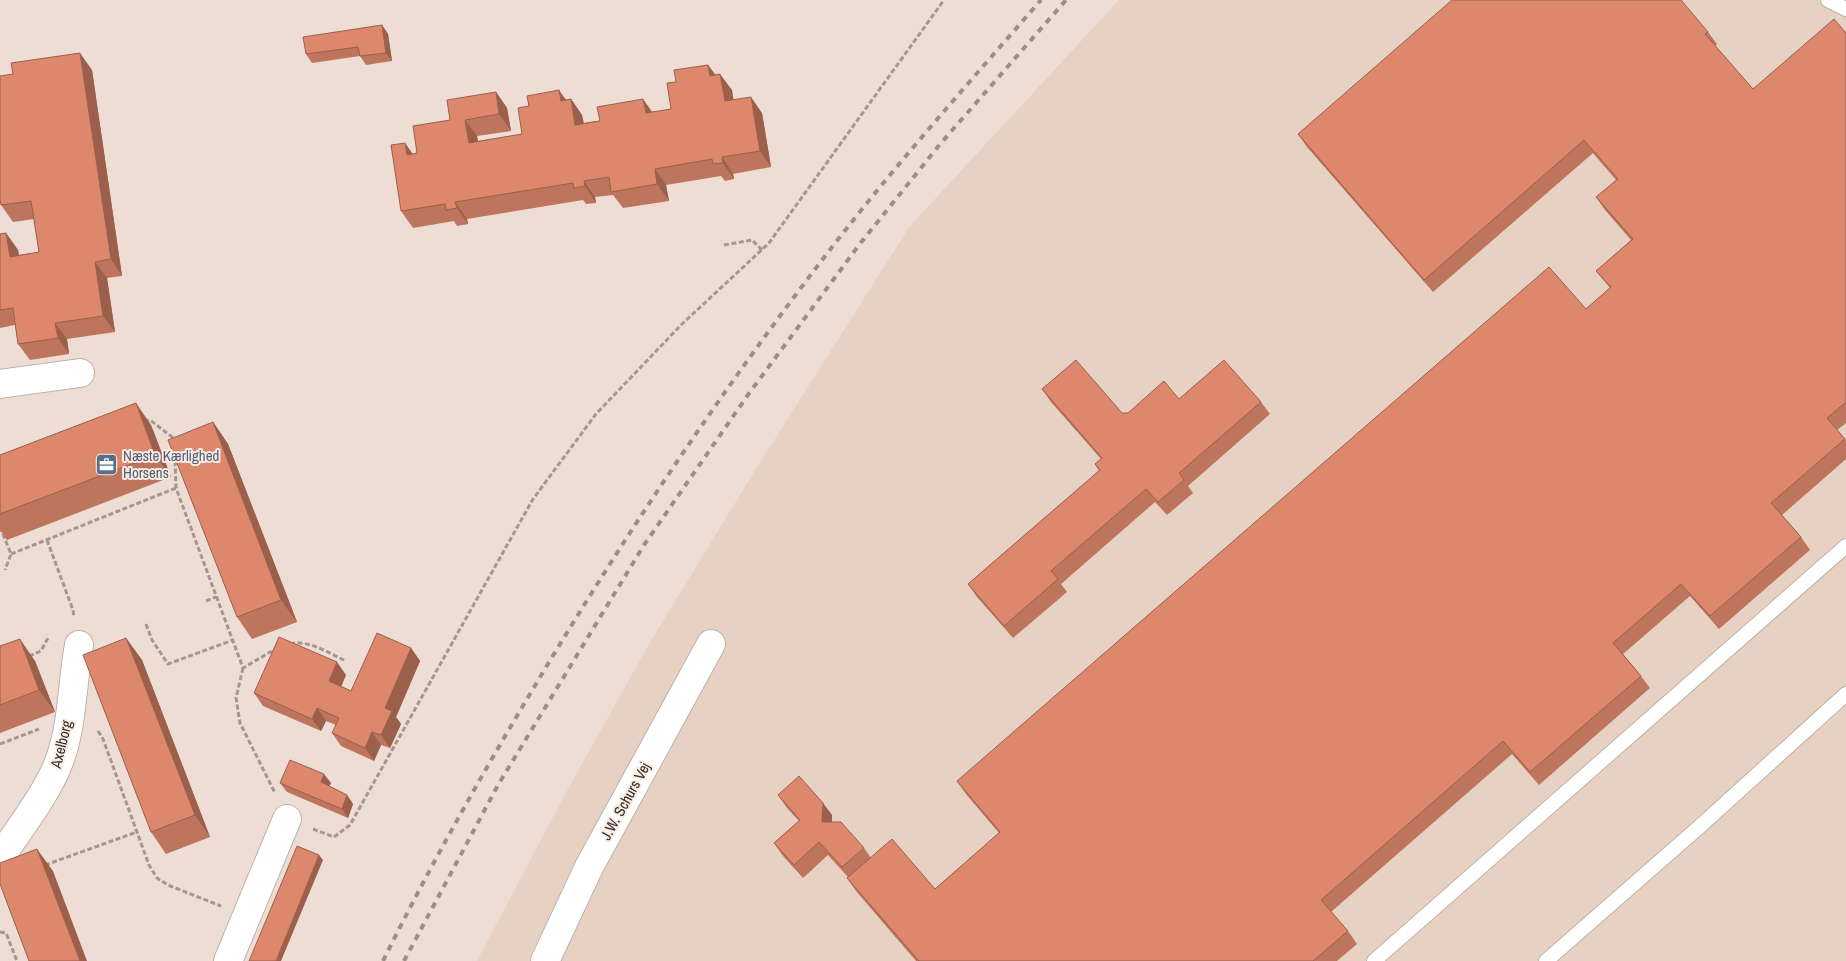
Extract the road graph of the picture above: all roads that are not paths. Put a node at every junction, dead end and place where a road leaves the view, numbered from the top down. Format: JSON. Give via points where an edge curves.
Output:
{"nodes":[{"id":1,"x":1828,"y":0,"type":"edge"},
{"id":2,"x":1846,"y":9,"type":"edge"},
{"id":3,"x":80,"y":373,"type":"dead end"},
{"id":4,"x":0,"y":384,"type":"edge"},
{"id":5,"x":1846,"y":546,"type":"edge"},
{"id":6,"x":711,"y":644,"type":"dead end"},
{"id":7,"x":78,"y":645,"type":"road end"},
{"id":8,"x":1846,"y":694,"type":"edge"},
{"id":9,"x":287,"y":819,"type":"road end"},
{"id":10,"x":0,"y":858,"type":"edge"},
{"id":11,"x":228,"y":961,"type":"edge"},
{"id":12,"x":545,"y":961,"type":"edge"},
{"id":13,"x":1374,"y":961,"type":"edge"},
{"id":14,"x":1546,"y":961,"type":"edge"}],
"edges":[{"from":1,"to":2,"type":"lane"},
{"from":3,"to":4,"type":"street"},
{"from":5,"to":13,"type":"lane"},
{"from":6,"to":12,"type":"street","name":"J.W. Schurs Vej","via":[[589,867]]},
{"from":7,"to":10,"type":"street","name":"Axelborg","via":[[60,759],[51,780]]},
{"from":8,"to":14,"type":"lane"},
{"from":9,"to":11,"type":"street"}]}
